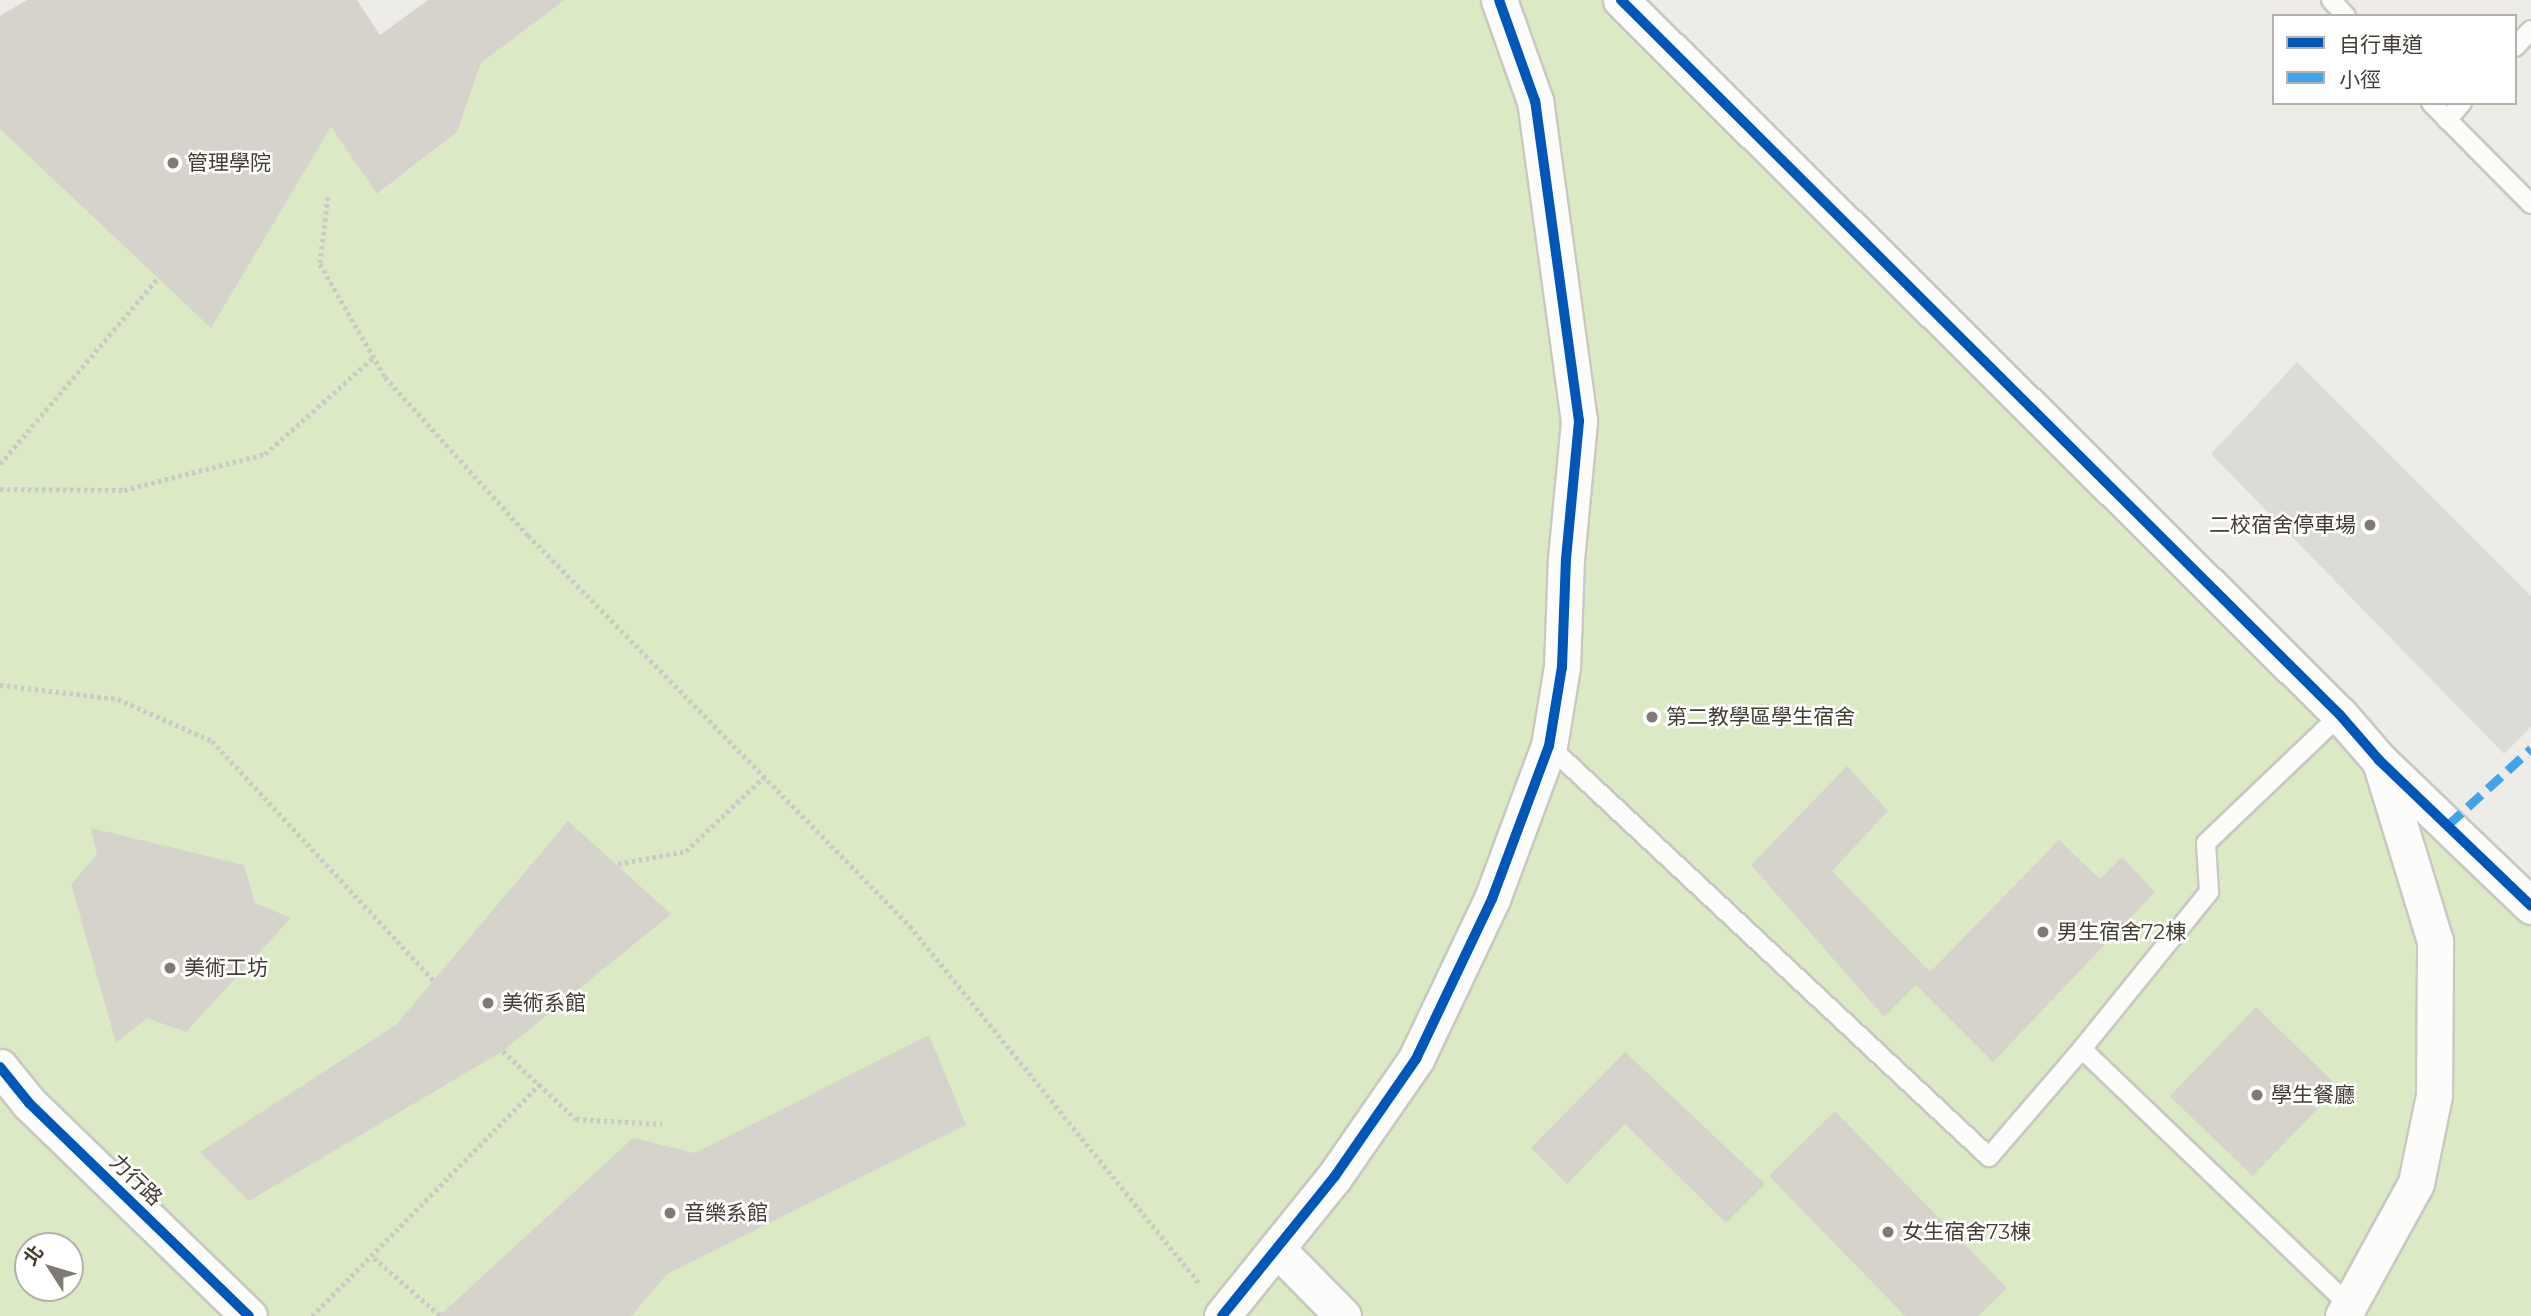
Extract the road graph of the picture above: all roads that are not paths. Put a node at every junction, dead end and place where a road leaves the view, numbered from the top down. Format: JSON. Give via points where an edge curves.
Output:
{"nodes":[{"id":1,"x":1499,"y":0,"type":"edge"},
{"id":2,"x":1621,"y":0,"type":"edge"},
{"id":3,"x":2331,"y":0,"type":"edge"},
{"id":4,"x":2344,"y":14,"type":"edge"},
{"id":5,"x":2531,"y":30,"type":"edge"},
{"id":6,"x":2517,"y":45,"type":"edge"},
{"id":7,"x":2433,"y":105,"type":"edge"},
{"id":8,"x":2460,"y":105,"type":"edge"},
{"id":9,"x":2447,"y":120,"type":"junction"},
{"id":10,"x":2531,"y":204,"type":"edge"},
{"id":11,"x":2340,"y":715,"type":"junction"},
{"id":12,"x":1549,"y":746,"type":"junction"},
{"id":13,"x":2379,"y":760,"type":"junction"},
{"id":14,"x":2531,"y":906,"type":"edge"},
{"id":15,"x":2082,"y":1049,"type":"junction"},
{"id":16,"x":0,"y":1068,"type":"edge"},
{"id":17,"x":1277,"y":1249,"type":"junction"},
{"id":18,"x":2347,"y":1312,"type":"edge"},
{"id":19,"x":1223,"y":1315,"type":"edge"},
{"id":20,"x":249,"y":1316,"type":"edge"},
{"id":21,"x":1343,"y":1316,"type":"edge"}],
"edges":[{"from":1,"to":12,"type":"street","via":[[1535,101],[1579,421],[1562,667]]},
{"from":2,"to":11,"type":"street"},
{"from":3,"to":4,"type":"lane"},
{"from":5,"to":6,"type":"lane"},
{"from":7,"to":9,"type":"lane"},
{"from":8,"to":9,"type":"lane"},
{"from":9,"to":10,"type":"lane"},
{"from":11,"to":13,"type":"street"},
{"from":11,"to":15,"type":"lane","via":[[2206,843],[2209,892]]},
{"from":12,"to":15,"type":"lane","via":[[1989,1157]]},
{"from":12,"to":17,"type":"street","via":[[1492,899],[1416,1059],[1335,1176]]},
{"from":13,"to":14,"type":"street"},
{"from":13,"to":18,"type":"street","via":[[2435,941],[2434,1095],[2416,1183]]},
{"from":15,"to":18,"type":"lane"},
{"from":16,"to":20,"type":"street","name":"力行路","via":[[29,1103]]},
{"from":17,"to":19,"type":"street"},
{"from":17,"to":21,"type":"street"}]}
